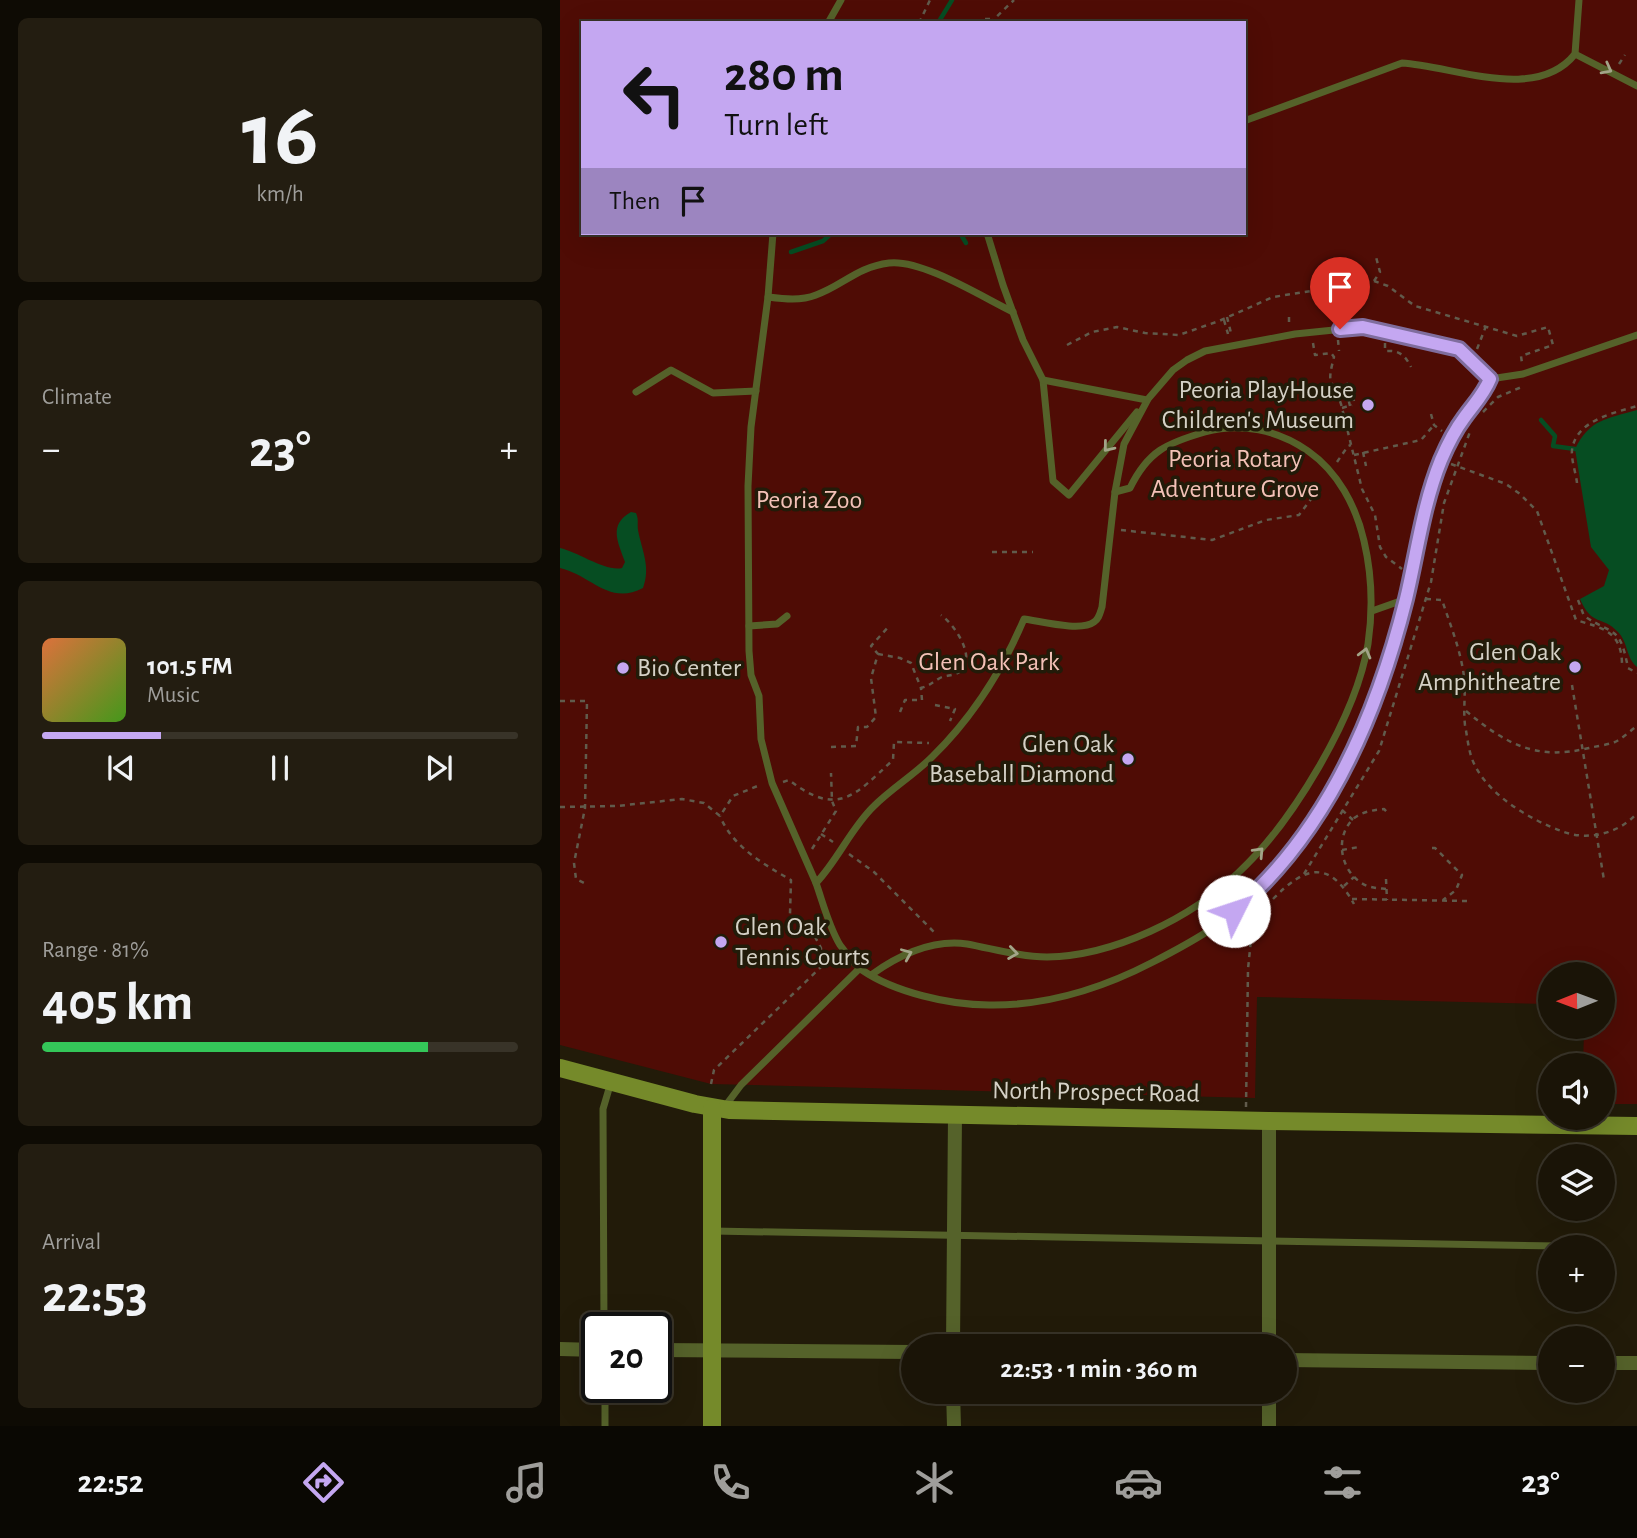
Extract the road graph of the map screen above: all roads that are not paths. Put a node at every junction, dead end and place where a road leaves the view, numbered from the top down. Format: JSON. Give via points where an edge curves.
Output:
{"nodes":[{"id":1,"x":841,"y":0,"type":"edge"},
{"id":2,"x":1579,"y":0,"type":"edge"},
{"id":3,"x":829,"y":21,"type":"edge"},
{"id":4,"x":1575,"y":54,"type":"junction"},
{"id":5,"x":1637,"y":86,"type":"edge"},
{"id":6,"x":1246,"y":120,"type":"edge"},
{"id":7,"x":774,"y":235,"type":"edge"},
{"id":8,"x":988,"y":235,"type":"edge"},
{"id":9,"x":768,"y":297,"type":"junction"},
{"id":10,"x":1013,"y":312,"type":"junction"},
{"id":11,"x":1637,"y":335,"type":"edge"},
{"id":12,"x":1490,"y":379,"type":"junction"},
{"id":13,"x":1043,"y":380,"type":"junction"},
{"id":14,"x":756,"y":391,"type":"junction"},
{"id":15,"x":636,"y":392,"type":"dead end"},
{"id":16,"x":1148,"y":399,"type":"junction"},
{"id":17,"x":1115,"y":492,"type":"junction"},
{"id":18,"x":1406,"y":599,"type":"junction"},
{"id":19,"x":1372,"y":611,"type":"junction"},
{"id":20,"x":787,"y":616,"type":"dead end"},
{"id":21,"x":749,"y":626,"type":"junction"},
{"id":22,"x":816,"y":883,"type":"junction"},
{"id":23,"x":859,"y":969,"type":"junction"},
{"id":24,"x":872,"y":975,"type":"junction"},
{"id":25,"x":560,"y":1068,"type":"edge"},
{"id":26,"x":611,"y":1082,"type":"junction"},
{"id":27,"x":717,"y":1109,"type":"junction"},
{"id":28,"x":954,"y":1115,"type":"junction"},
{"id":29,"x":1269,"y":1121,"type":"junction"},
{"id":30,"x":1637,"y":1126,"type":"edge"},
{"id":31,"x":713,"y":1231,"type":"junction"},
{"id":32,"x":954,"y":1235,"type":"junction"},
{"id":33,"x":1269,"y":1241,"type":"junction"},
{"id":34,"x":1538,"y":1246,"type":"edge"},
{"id":35,"x":604,"y":1312,"type":"edge"},
{"id":36,"x":953,"y":1334,"type":"edge"},
{"id":37,"x":1269,"y":1334,"type":"edge"},
{"id":38,"x":560,"y":1349,"type":"edge"},
{"id":39,"x":581,"y":1350,"type":"edge"},
{"id":40,"x":672,"y":1350,"type":"edge"},
{"id":41,"x":712,"y":1350,"type":"junction"},
{"id":42,"x":901,"y":1352,"type":"edge"},
{"id":43,"x":1297,"y":1360,"type":"edge"},
{"id":44,"x":1538,"y":1363,"type":"edge"},
{"id":45,"x":1615,"y":1363,"type":"edge"},
{"id":46,"x":1637,"y":1363,"type":"edge"},
{"id":47,"x":605,"y":1403,"type":"edge"},
{"id":48,"x":953,"y":1404,"type":"edge"},
{"id":49,"x":1269,"y":1404,"type":"edge"},
{"id":50,"x":605,"y":1426,"type":"edge"},
{"id":51,"x":712,"y":1426,"type":"edge"},
{"id":52,"x":954,"y":1426,"type":"edge"},
{"id":53,"x":1269,"y":1426,"type":"edge"}],
"edges":[{"from":1,"to":3,"type":"lane"},
{"from":2,"to":4,"type":"lane"},
{"from":4,"to":5,"type":"lane","one_way":true},
{"from":4,"to":6,"type":"lane","via":[[1559,69],[1516,79],[1490,79],[1402,63]]},
{"from":7,"to":9,"type":"lane"},
{"from":8,"to":10,"type":"lane"},
{"from":9,"to":10,"type":"lane","via":[[817,295],[855,273],[892,262],[947,279]]},
{"from":9,"to":14,"type":"lane"},
{"from":10,"to":13,"type":"lane"},
{"from":11,"to":12,"type":"lane","via":[[1523,374]]},
{"from":12,"to":16,"type":"lane","via":[[1459,349],[1363,327],[1205,351],[1173,370]]},
{"from":12,"to":18,"type":"lane","via":[[1441,461]]},
{"from":13,"to":16,"type":"lane"},
{"from":16,"to":13,"type":"lane","one_way":true,"via":[[1069,495],[1053,481]]},
{"from":14,"to":15,"type":"lane","via":[[713,393],[671,370]]},
{"from":14,"to":21,"type":"lane","via":[[748,486]]},
{"from":16,"to":17,"type":"lane","via":[[1124,444]]},
{"from":17,"to":19,"type":"lane","via":[[1130,488],[1153,453],[1211,430],[1256,429],[1300,445],[1323,461],[1360,521]]},
{"from":17,"to":22,"type":"lane","via":[[1097,620],[1077,626],[1024,619],[985,693],[932,757],[873,807]]},
{"from":18,"to":19,"type":"lane"},
{"from":18,"to":24,"type":"lane","via":[[1387,668],[1326,802],[1257,892],[1211,930],[1130,974],[1040,1002],[985,1005],[940,999],[906,991]]},
{"from":24,"to":19,"type":"lane","one_way":true,"via":[[911,951],[946,943],[1048,957],[1083,953],[1153,930],[1194,908],[1238,874],[1275,835],[1314,776],[1349,705],[1367,647]]},
{"from":20,"to":21,"type":"lane","via":[[776,624]]},
{"from":21,"to":22,"type":"lane","via":[[751,675],[759,696],[766,762]]},
{"from":22,"to":23,"type":"lane","via":[[839,944]]},
{"from":23,"to":24,"type":"lane"},
{"from":23,"to":27,"type":"lane"},
{"from":25,"to":26,"type":"main road","name":"North Prospect Road"},
{"from":26,"to":27,"type":"main road","name":"North Prospect Road"},
{"from":26,"to":35,"type":"lane","via":[[603,1110]]},
{"from":27,"to":28,"type":"main road","name":"North Prospect Road"},
{"from":27,"to":31,"type":"main road"},
{"from":28,"to":29,"type":"main road","name":"North Prospect Road"},
{"from":28,"to":32,"type":"street"},
{"from":29,"to":30,"type":"main road","name":"North Prospect Road"},
{"from":29,"to":33,"type":"street"},
{"from":31,"to":32,"type":"lane"},
{"from":31,"to":41,"type":"main road"},
{"from":32,"to":33,"type":"lane"},
{"from":32,"to":36,"type":"street"},
{"from":33,"to":34,"type":"lane"},
{"from":33,"to":37,"type":"street"},
{"from":38,"to":39,"type":"street"},
{"from":40,"to":41,"type":"street"},
{"from":41,"to":42,"type":"street"},
{"from":41,"to":51,"type":"main road"},
{"from":43,"to":44,"type":"street"},
{"from":45,"to":46,"type":"street"},
{"from":47,"to":50,"type":"lane"},
{"from":48,"to":52,"type":"street"},
{"from":49,"to":53,"type":"street"}]}
